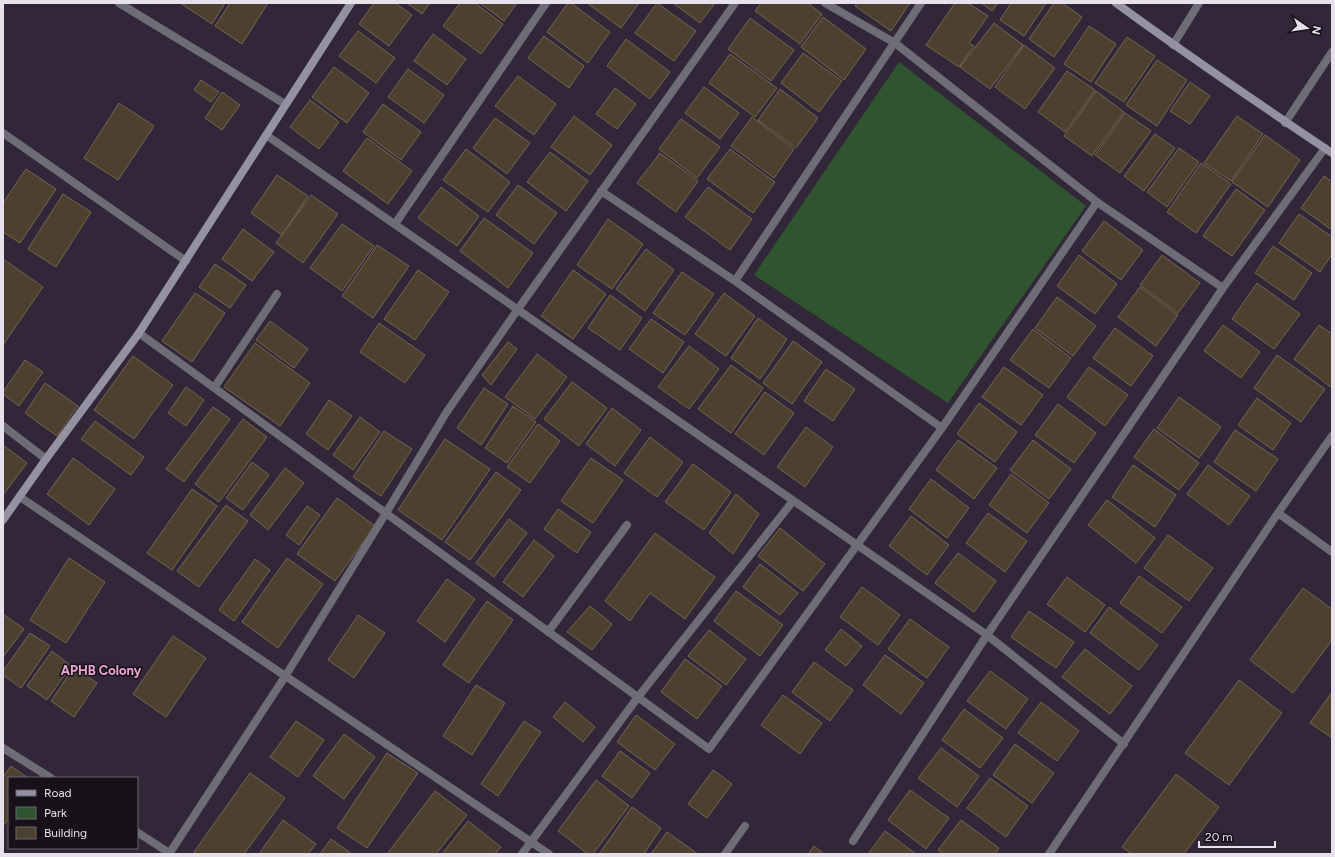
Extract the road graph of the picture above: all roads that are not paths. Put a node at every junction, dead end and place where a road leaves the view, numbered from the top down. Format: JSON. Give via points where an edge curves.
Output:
{"nodes":[{"id":1,"x":119,"y":3,"type":"edge"},
{"id":2,"x":351,"y":3,"type":"edge"},
{"id":3,"x":546,"y":3,"type":"edge"},
{"id":4,"x":736,"y":3,"type":"edge"},
{"id":5,"x":825,"y":3,"type":"edge"},
{"id":6,"x":921,"y":3,"type":"edge"},
{"id":7,"x":1116,"y":3,"type":"edge"},
{"id":8,"x":1199,"y":3,"type":"edge"},
{"id":9,"x":895,"y":43,"type":"junction"},
{"id":10,"x":1173,"y":44,"type":"junction"},
{"id":11,"x":1332,"y":52,"type":"edge"},
{"id":12,"x":285,"y":104,"type":"junction"},
{"id":13,"x":1285,"y":122,"type":"junction"},
{"id":14,"x":3,"y":133,"type":"edge"},
{"id":15,"x":266,"y":135,"type":"junction"},
{"id":16,"x":1325,"y":148,"type":"junction"},
{"id":17,"x":1332,"y":153,"type":"edge"},
{"id":18,"x":602,"y":191,"type":"junction"},
{"id":19,"x":1097,"y":202,"type":"junction"},
{"id":20,"x":394,"y":224,"type":"junction"},
{"id":21,"x":186,"y":261,"type":"junction"},
{"id":22,"x":735,"y":281,"type":"junction"},
{"id":23,"x":1223,"y":288,"type":"junction"},
{"id":24,"x":277,"y":294,"type":"dead end"},
{"id":25,"x":518,"y":309,"type":"junction"},
{"id":26,"x":138,"y":333,"type":"junction"},
{"id":27,"x":214,"y":388,"type":"junction"},
{"id":28,"x":3,"y":426,"type":"edge"},
{"id":29,"x":942,"y":428,"type":"junction"},
{"id":30,"x":1332,"y":436,"type":"edge"},
{"id":31,"x":46,"y":459,"type":"junction"},
{"id":32,"x":20,"y":497,"type":"junction"},
{"id":33,"x":793,"y":501,"type":"junction"},
{"id":34,"x":386,"y":513,"type":"junction"},
{"id":35,"x":1278,"y":513,"type":"junction"},
{"id":36,"x":3,"y":520,"type":"edge"},
{"id":37,"x":627,"y":524,"type":"dead end"},
{"id":38,"x":857,"y":545,"type":"junction"},
{"id":39,"x":1332,"y":552,"type":"edge"},
{"id":40,"x":548,"y":632,"type":"junction"},
{"id":41,"x":987,"y":635,"type":"junction"},
{"id":42,"x":286,"y":676,"type":"junction"},
{"id":43,"x":638,"y":697,"type":"junction"},
{"id":44,"x":1124,"y":744,"type":"junction"},
{"id":45,"x":3,"y":748,"type":"edge"},
{"id":46,"x":49,"y":777,"type":"edge"},
{"id":47,"x":745,"y":826,"type":"dead end"},
{"id":48,"x":138,"y":833,"type":"edge"},
{"id":49,"x":853,"y":841,"type":"dead end"},
{"id":50,"x":531,"y":842,"type":"junction"},
{"id":51,"x":170,"y":854,"type":"edge"},
{"id":52,"x":522,"y":854,"type":"edge"},
{"id":53,"x":549,"y":854,"type":"edge"},
{"id":54,"x":725,"y":854,"type":"edge"},
{"id":55,"x":1049,"y":854,"type":"edge"}],
"edges":[{"from":1,"to":12,"type":"street"},
{"from":2,"to":12,"type":"street"},
{"from":3,"to":20,"type":"street"},
{"from":4,"to":18,"type":"street"},
{"from":5,"to":9,"type":"street"},
{"from":6,"to":9,"type":"street"},
{"from":7,"to":10,"type":"street"},
{"from":8,"to":10,"type":"street"},
{"from":9,"to":19,"type":"street"},
{"from":9,"to":22,"type":"street"},
{"from":10,"to":13,"type":"street"},
{"from":11,"to":13,"type":"street"},
{"from":12,"to":15,"type":"street"},
{"from":13,"to":16,"type":"street"},
{"from":14,"to":21,"type":"street"},
{"from":15,"to":20,"type":"street"},
{"from":15,"to":21,"type":"street"},
{"from":16,"to":17,"type":"street"},
{"from":16,"to":23,"type":"street"},
{"from":18,"to":22,"type":"street"},
{"from":18,"to":25,"type":"street"},
{"from":19,"to":23,"type":"street"},
{"from":19,"to":29,"type":"street"},
{"from":20,"to":25,"type":"street"},
{"from":21,"to":26,"type":"street"},
{"from":22,"to":29,"type":"street"},
{"from":23,"to":41,"type":"street"},
{"from":24,"to":27,"type":"street"},
{"from":25,"to":33,"type":"street"},
{"from":25,"to":34,"type":"street","via":[[446,413]]},
{"from":26,"to":27,"type":"street"},
{"from":26,"to":31,"type":"street"},
{"from":27,"to":34,"type":"street"},
{"from":28,"to":31,"type":"street"},
{"from":29,"to":38,"type":"street"},
{"from":30,"to":35,"type":"street"},
{"from":31,"to":32,"type":"street"},
{"from":32,"to":36,"type":"street"},
{"from":32,"to":42,"type":"street"},
{"from":33,"to":38,"type":"street"},
{"from":33,"to":43,"type":"street"},
{"from":34,"to":40,"type":"street"},
{"from":34,"to":42,"type":"street"},
{"from":35,"to":39,"type":"street"},
{"from":35,"to":44,"type":"street"},
{"from":37,"to":40,"type":"street"},
{"from":38,"to":41,"type":"street"},
{"from":38,"to":43,"type":"street","via":[[709,749]]},
{"from":40,"to":43,"type":"street"},
{"from":41,"to":44,"type":"street"},
{"from":41,"to":49,"type":"street"},
{"from":42,"to":50,"type":"street"},
{"from":42,"to":51,"type":"street"},
{"from":43,"to":50,"type":"street"},
{"from":44,"to":55,"type":"street"},
{"from":45,"to":46,"type":"street"},
{"from":47,"to":54,"type":"street"},
{"from":48,"to":51,"type":"street"},
{"from":50,"to":52,"type":"street"},
{"from":50,"to":53,"type":"street"}]}
